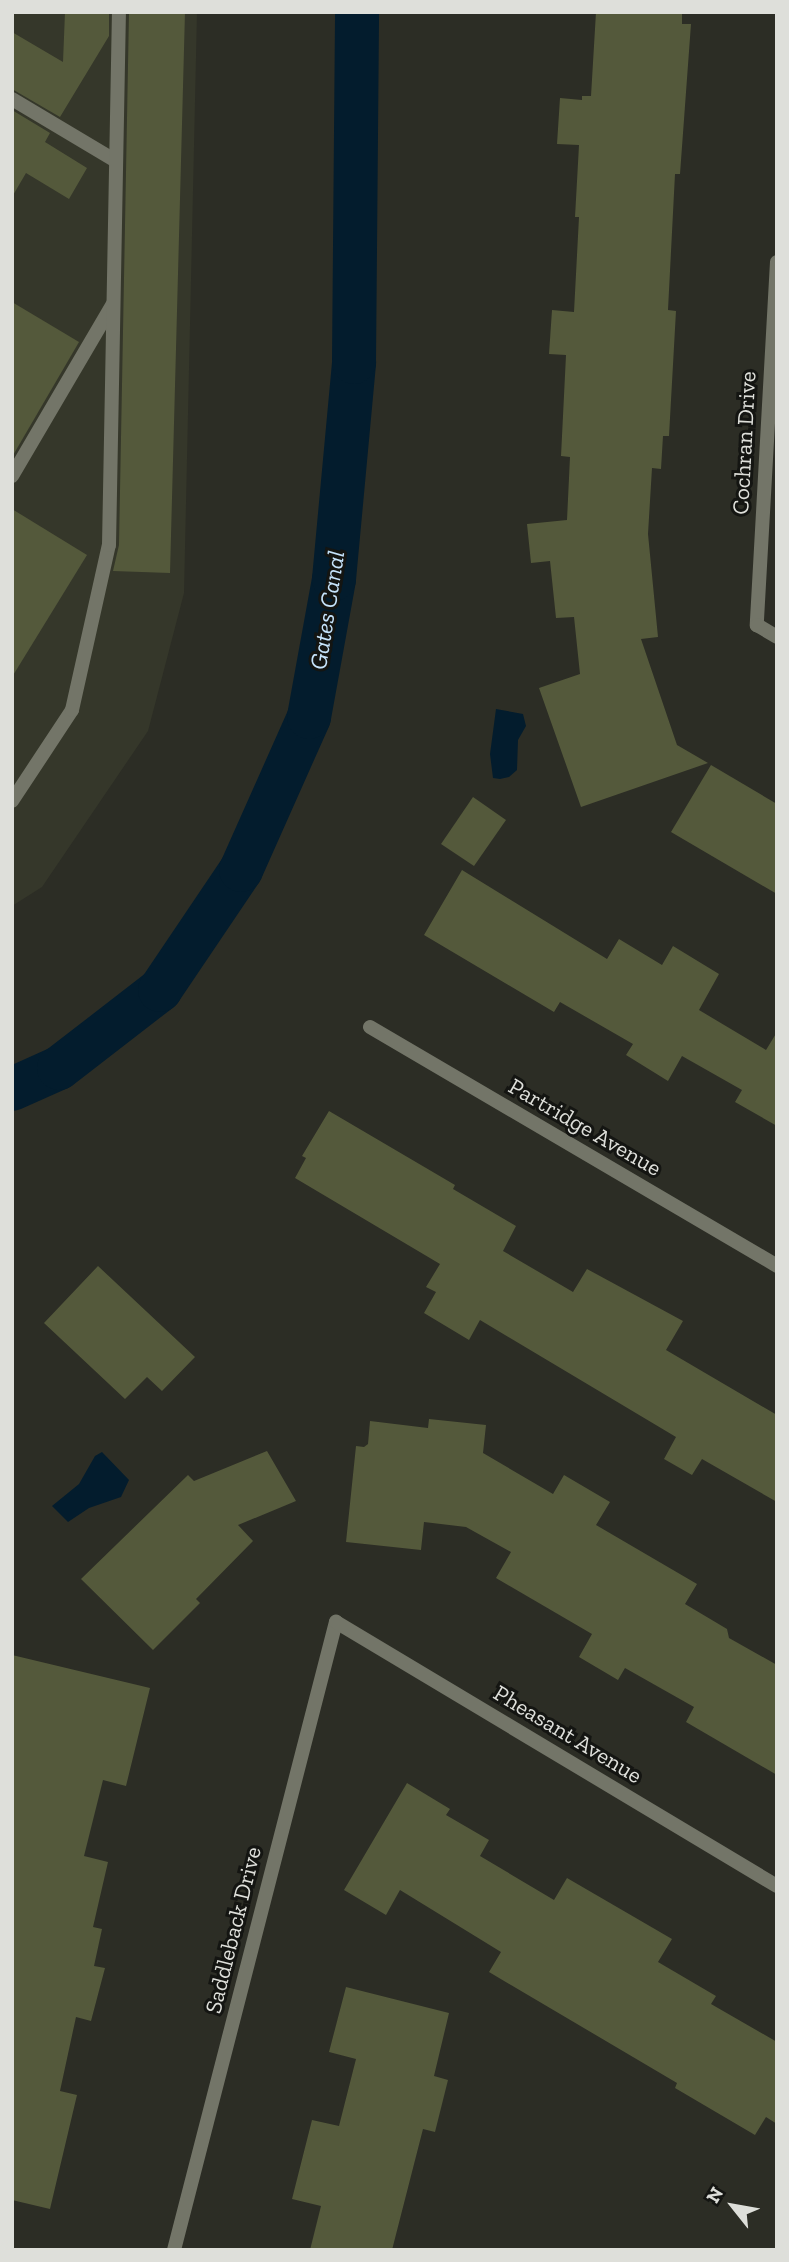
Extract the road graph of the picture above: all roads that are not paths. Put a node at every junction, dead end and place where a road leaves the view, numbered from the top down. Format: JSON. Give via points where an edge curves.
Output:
{"nodes":[{"id":1,"x":119,"y":12,"type":"edge"},
{"id":2,"x":12,"y":99,"type":"edge"},
{"id":3,"x":116,"y":161,"type":"junction"},
{"id":4,"x":777,"y":262,"type":"edge"},
{"id":5,"x":114,"y":303,"type":"junction"},
{"id":6,"x":12,"y":476,"type":"edge"},
{"id":7,"x":777,"y":637,"type":"edge"},
{"id":8,"x":12,"y":801,"type":"edge"},
{"id":9,"x":370,"y":1027,"type":"dead end"},
{"id":10,"x":777,"y":1266,"type":"edge"},
{"id":11,"x":336,"y":1622,"type":"joint"},
{"id":12,"x":777,"y":1886,"type":"edge"},
{"id":13,"x":174,"y":2250,"type":"edge"}],
"edges":[{"from":1,"to":3,"type":"street"},
{"from":2,"to":3,"type":"street"},
{"from":3,"to":5,"type":"street"},
{"from":4,"to":7,"type":"street","name":"Cochran Drive","via":[[757,625]]},
{"from":5,"to":6,"type":"street"},
{"from":5,"to":8,"type":"street","via":[[109,545],[72,710]]},
{"from":9,"to":10,"type":"street","name":"Partridge Avenue"},
{"from":11,"to":12,"type":"street","name":"Pheasant Avenue"},
{"from":11,"to":13,"type":"street","name":"Saddleback Drive"}]}
